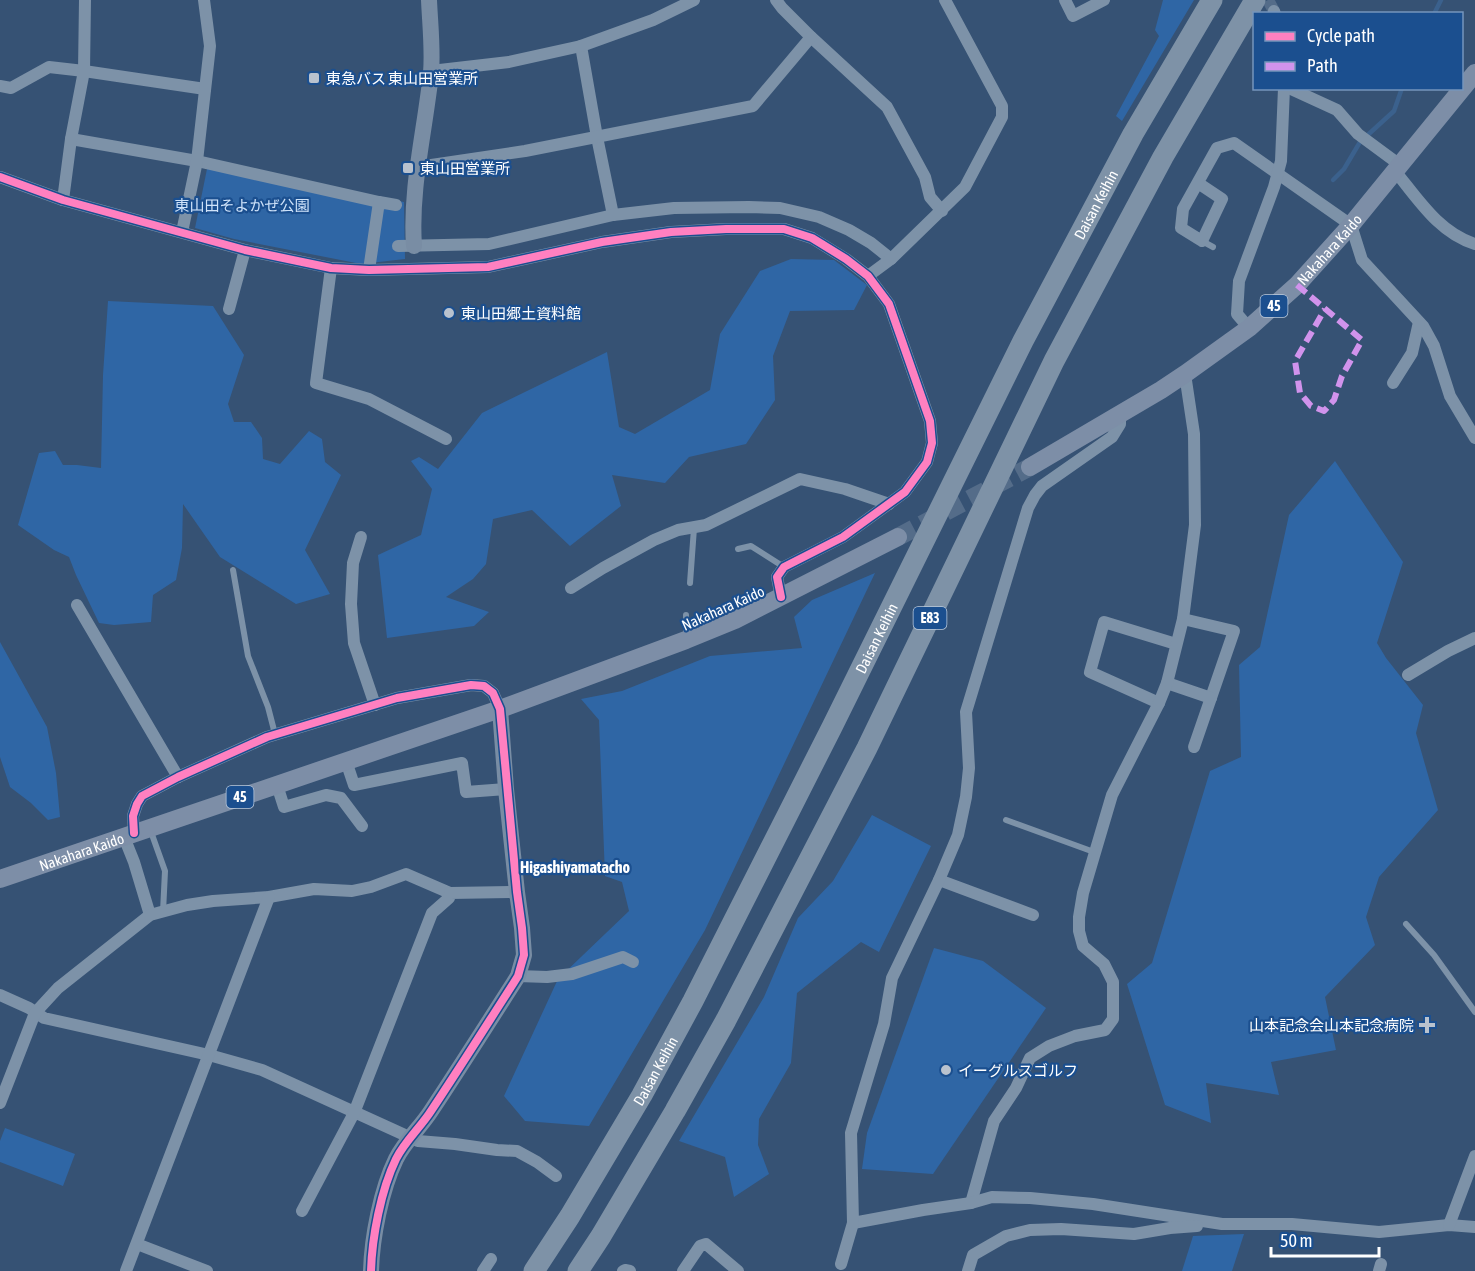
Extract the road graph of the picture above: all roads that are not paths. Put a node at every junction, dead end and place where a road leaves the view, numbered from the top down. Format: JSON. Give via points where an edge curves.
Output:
{"nodes":[{"id":1,"x":84,"y":0,"type":"edge"},
{"id":2,"x":204,"y":0,"type":"edge"},
{"id":3,"x":429,"y":0,"type":"edge"},
{"id":4,"x":694,"y":0,"type":"edge"},
{"id":5,"x":776,"y":0,"type":"edge"},
{"id":6,"x":945,"y":0,"type":"edge"},
{"id":7,"x":1065,"y":0,"type":"edge"},
{"id":8,"x":1104,"y":0,"type":"edge"},
{"id":9,"x":1212,"y":0,"type":"edge"},
{"id":10,"x":1255,"y":0,"type":"edge"},
{"id":11,"x":811,"y":37,"type":"junction"},
{"id":12,"x":580,"y":46,"type":"junction"},
{"id":13,"x":84,"y":70,"type":"junction"},
{"id":14,"x":431,"y":70,"type":"junction"},
{"id":15,"x":1475,"y":73,"type":"edge"},
{"id":16,"x":0,"y":86,"type":"edge"},
{"id":17,"x":1463,"y":88,"type":"edge"},
{"id":18,"x":205,"y":89,"type":"junction"},
{"id":19,"x":1284,"y":90,"type":"edge"},
{"id":20,"x":1293,"y":90,"type":"edge"},
{"id":21,"x":1461,"y":90,"type":"edge"},
{"id":22,"x":597,"y":137,"type":"junction"},
{"id":23,"x":71,"y":139,"type":"junction"},
{"id":24,"x":197,"y":161,"type":"junction"},
{"id":25,"x":418,"y":167,"type":"junction"},
{"id":26,"x":1397,"y":168,"type":"junction"},
{"id":27,"x":1278,"y":173,"type":"junction"},
{"id":28,"x":0,"y":177,"type":"edge"},
{"id":29,"x":1198,"y":183,"type":"junction"},
{"id":30,"x":63,"y":200,"type":"junction"},
{"id":31,"x":379,"y":202,"type":"junction"},
{"id":32,"x":396,"y":206,"type":"dead end"},
{"id":33,"x":942,"y":211,"type":"junction"},
{"id":34,"x":613,"y":215,"type":"junction"},
{"id":35,"x":1351,"y":225,"type":"junction"},
{"id":36,"x":182,"y":232,"type":"junction"},
{"id":37,"x":1475,"y":244,"type":"edge"},
{"id":38,"x":406,"y":246,"type":"joint"},
{"id":39,"x":245,"y":250,"type":"junction"},
{"id":40,"x":891,"y":259,"type":"junction"},
{"id":41,"x":331,"y":268,"type":"junction"},
{"id":42,"x":369,"y":270,"type":"junction"},
{"id":43,"x":868,"y":276,"type":"junction"},
{"id":44,"x":229,"y":309,"type":"dead end"},
{"id":45,"x":1419,"y":322,"type":"junction"},
{"id":46,"x":1249,"y":328,"type":"junction"},
{"id":47,"x":1185,"y":374,"type":"junction"},
{"id":48,"x":1394,"y":383,"type":"dead end"},
{"id":49,"x":1120,"y":413,"type":"junction"},
{"id":50,"x":1475,"y":438,"type":"edge"},
{"id":51,"x":446,"y":439,"type":"dead end"},
{"id":52,"x":1030,"y":467,"type":"tunnel mouth"},
{"id":53,"x":889,"y":504,"type":"junction"},
{"id":54,"x":694,"y":527,"type":"junction"},
{"id":55,"x":361,"y":537,"type":"dead end"},
{"id":56,"x":898,"y":537,"type":"tunnel mouth"},
{"id":57,"x":738,"y":549,"type":"dead end"},
{"id":58,"x":784,"y":567,"type":"junction"},
{"id":59,"x":233,"y":570,"type":"dead end"},
{"id":60,"x":690,"y":583,"type":"dead end"},
{"id":61,"x":571,"y":588,"type":"dead end"},
{"id":62,"x":781,"y":597,"type":"junction"},
{"id":63,"x":76,"y":605,"type":"dead end"},
{"id":64,"x":686,"y":615,"type":"dead end"},
{"id":65,"x":1183,"y":619,"type":"junction"},
{"id":66,"x":1475,"y":638,"type":"edge"},
{"id":67,"x":686,"y":640,"type":"junction"},
{"id":68,"x":1176,"y":644,"type":"junction"},
{"id":69,"x":1408,"y":675,"type":"dead end"},
{"id":70,"x":1167,"y":683,"type":"junction"},
{"id":71,"x":1211,"y":698,"type":"junction"},
{"id":72,"x":1159,"y":703,"type":"junction"},
{"id":73,"x":375,"y":705,"type":"junction"},
{"id":74,"x":500,"y":709,"type":"junction"},
{"id":75,"x":275,"y":735,"type":"junction"},
{"id":76,"x":1194,"y":747,"type":"dead end"},
{"id":77,"x":346,"y":761,"type":"junction"},
{"id":78,"x":178,"y":777,"type":"junction"},
{"id":79,"x":277,"y":785,"type":"junction"},
{"id":80,"x":506,"y":789,"type":"junction"},
{"id":81,"x":1006,"y":820,"type":"dead end"},
{"id":82,"x":362,"y":826,"type":"dead end"},
{"id":83,"x":136,"y":833,"type":"junction"},
{"id":84,"x":1094,"y":852,"type":"junction"},
{"id":85,"x":0,"y":879,"type":"edge"},
{"id":86,"x":939,"y":880,"type":"junction"},
{"id":87,"x":517,"y":892,"type":"junction"},
{"id":88,"x":450,"y":893,"type":"junction"},
{"id":89,"x":269,"y":897,"type":"junction"},
{"id":90,"x":163,"y":912,"type":"junction"},
{"id":91,"x":150,"y":915,"type":"junction"},
{"id":92,"x":1033,"y":915,"type":"dead end"},
{"id":93,"x":1406,"y":924,"type":"dead end"},
{"id":94,"x":633,"y":962,"type":"dead end"},
{"id":95,"x":518,"y":976,"type":"junction"},
{"id":96,"x":0,"y":995,"type":"edge"},
{"id":97,"x":1475,"y":1012,"type":"edge"},
{"id":98,"x":35,"y":1013,"type":"junction"},
{"id":99,"x":209,"y":1055,"type":"junction"},
{"id":100,"x":0,"y":1103,"type":"edge"},
{"id":101,"x":354,"y":1113,"type":"junction"},
{"id":102,"x":410,"y":1138,"type":"junction"},
{"id":103,"x":1475,"y":1156,"type":"edge"},
{"id":104,"x":556,"y":1176,"type":"dead end"},
{"id":105,"x":971,"y":1203,"type":"junction"},
{"id":106,"x":302,"y":1211,"type":"dead end"},
{"id":107,"x":853,"y":1222,"type":"junction"},
{"id":108,"x":1222,"y":1224,"type":"junction"},
{"id":109,"x":1449,"y":1225,"type":"junction"},
{"id":110,"x":1475,"y":1227,"type":"edge"},
{"id":111,"x":137,"y":1244,"type":"junction"},
{"id":112,"x":491,"y":1259,"type":"dead end"},
{"id":113,"x":841,"y":1264,"type":"dead end"},
{"id":114,"x":126,"y":1271,"type":"edge"},
{"id":115,"x":207,"y":1271,"type":"edge"},
{"id":116,"x":372,"y":1271,"type":"edge"},
{"id":117,"x":483,"y":1271,"type":"edge"},
{"id":118,"x":534,"y":1271,"type":"edge"},
{"id":119,"x":578,"y":1271,"type":"edge"},
{"id":120,"x":623,"y":1271,"type":"edge"},
{"id":121,"x":630,"y":1271,"type":"edge"},
{"id":122,"x":683,"y":1271,"type":"edge"},
{"id":123,"x":738,"y":1271,"type":"edge"},
{"id":124,"x":968,"y":1271,"type":"edge"}],
"edges":[{"from":1,"to":13,"type":"street"},
{"from":2,"to":18,"type":"street","via":[[210,46]]},
{"from":3,"to":14,"type":"street"},
{"from":4,"to":12,"type":"street"},
{"from":5,"to":11,"type":"street"},
{"from":6,"to":33,"type":"street","via":[[1002,106],[1002,117],[965,188]]},
{"from":7,"to":8,"type":"street","via":[[1073,16]]},
{"from":9,"to":118,"type":"highway","name":"Daisan Keihin","number":"E83","via":[[1133,134],[1023,340],[693,1002],[642,1095]]},
{"from":10,"to":119,"type":"highway","number":"E83","via":[[1163,157],[1054,361],[867,748],[726,1020]]},
{"from":11,"to":22,"type":"street","via":[[753,106]]},
{"from":11,"to":33,"type":"street","via":[[887,107],[925,177],[930,197]]},
{"from":12,"to":14,"type":"street","via":[[509,62]]},
{"from":12,"to":22,"type":"street"},
{"from":13,"to":16,"type":"street","via":[[49,67],[11,88]]},
{"from":13,"to":18,"type":"street"},
{"from":13,"to":23,"type":"street"},
{"from":14,"to":25,"type":"street"},
{"from":15,"to":17,"type":"main road","name":"Nakahara Kaido","number":"45"},
{"from":18,"to":24,"type":"street"},
{"from":19,"to":27,"type":"street"},
{"from":20,"to":26,"type":"street","via":[[1337,110]]},
{"from":21,"to":26,"type":"main road","name":"Nakahara Kaido","number":"45"},
{"from":22,"to":25,"type":"street"},
{"from":22,"to":34,"type":"street"},
{"from":23,"to":24,"type":"street"},
{"from":23,"to":30,"type":"street"},
{"from":24,"to":31,"type":"street"},
{"from":24,"to":36,"type":"street"},
{"from":25,"to":38,"type":"street"},
{"from":26,"to":35,"type":"main road","name":"Nakahara Kaido","number":"45"},
{"from":26,"to":37,"type":"street","via":[[1439,223],[1457,237]]},
{"from":27,"to":29,"type":"street","via":[[1234,143],[1217,148]]},
{"from":27,"to":35,"type":"street"},
{"from":27,"to":46,"type":"street","via":[[1239,281],[1237,314]]},
{"from":28,"to":30,"type":"street"},
{"from":29,"to":29,"type":"street","via":[[1222,199],[1207,244],[1181,228],[1183,209]]},
{"from":30,"to":36,"type":"street"},
{"from":31,"to":32,"type":"street"},
{"from":31,"to":42,"type":"street"},
{"from":33,"to":40,"type":"street"},
{"from":34,"to":38,"type":"street","via":[[489,244]]},
{"from":34,"to":40,"type":"street","via":[[674,208],[780,208],[819,217],[849,230]]},
{"from":35,"to":45,"type":"street","via":[[1362,260]]},
{"from":35,"to":46,"type":"main road","name":"Nakahara Kaido","number":"45","via":[[1297,285]]},
{"from":36,"to":39,"type":"street"},
{"from":39,"to":41,"type":"street"},
{"from":39,"to":44,"type":"street"},
{"from":40,"to":43,"type":"street"},
{"from":41,"to":42,"type":"street"},
{"from":41,"to":51,"type":"street","via":[[316,383],[369,399]]},
{"from":42,"to":43,"type":"street","via":[[488,267],[602,242],[671,232],[784,229],[812,238]]},
{"from":43,"to":53,"type":"street","via":[[889,304],[930,421],[932,443],[927,462],[905,492]]},
{"from":45,"to":48,"type":"street","via":[[1412,353]]},
{"from":45,"to":50,"type":"street","via":[[1434,346],[1450,396]]},
{"from":46,"to":47,"type":"main road","name":"Nakahara Kaido","number":"45"},
{"from":47,"to":49,"type":"main road","name":"Nakahara Kaido","number":"45"},
{"from":47,"to":65,"type":"street","via":[[1194,434],[1195,525]]},
{"from":49,"to":52,"type":"main road","name":"Nakahara Kaido","number":"45"},
{"from":49,"to":86,"type":"street","via":[[1120,424],[1112,437],[1042,486],[1028,508],[966,712],[966,797],[958,834]]},
{"from":53,"to":54,"type":"street","via":[[800,479],[706,525]]},
{"from":53,"to":58,"type":"street","via":[[843,537]]},
{"from":54,"to":60,"type":"lane"},
{"from":54,"to":61,"type":"street","via":[[654,540]]},
{"from":55,"to":73,"type":"street","via":[[353,563],[354,643]]},
{"from":56,"to":62,"type":"main road","name":"Nakahara Kaido","number":"45"},
{"from":57,"to":58,"type":"lane","via":[[751,546]]},
{"from":58,"to":62,"type":"street","via":[[777,577]]},
{"from":59,"to":75,"type":"lane","via":[[248,656]]},
{"from":62,"to":67,"type":"main road","name":"Nakahara Kaido","number":"45"},
{"from":63,"to":78,"type":"street"},
{"from":64,"to":67,"type":"lane"},
{"from":65,"to":68,"type":"street"},
{"from":65,"to":71,"type":"street","via":[[1234,632]]},
{"from":66,"to":69,"type":"street"},
{"from":67,"to":74,"type":"main road","name":"Nakahara Kaido","number":"45"},
{"from":68,"to":70,"type":"street"},
{"from":68,"to":72,"type":"street","via":[[1104,622],[1090,672]]},
{"from":70,"to":71,"type":"street"},
{"from":70,"to":72,"type":"street"},
{"from":71,"to":76,"type":"street"},
{"from":72,"to":84,"type":"street","via":[[1112,795]]},
{"from":73,"to":74,"type":"street","via":[[471,685],[484,686],[493,693]]},
{"from":73,"to":75,"type":"street"},
{"from":74,"to":77,"type":"main road","name":"Nakahara Kaido","number":"45"},
{"from":74,"to":80,"type":"street"},
{"from":75,"to":78,"type":"street"},
{"from":77,"to":79,"type":"main road","name":"Nakahara Kaido","number":"45"},
{"from":77,"to":80,"type":"street","via":[[354,785],[462,763],[466,792]]},
{"from":78,"to":83,"type":"street","via":[[142,796],[133,816]]},
{"from":79,"to":82,"type":"street","via":[[284,807],[326,795],[341,798]]},
{"from":79,"to":83,"type":"main road","name":"Nakahara Kaido","number":"45"},
{"from":80,"to":87,"type":"street"},
{"from":81,"to":84,"type":"lane"},
{"from":83,"to":85,"type":"main road","name":"Nakahara Kaido","number":"45"},
{"from":83,"to":90,"type":"lane","via":[[165,872]]},
{"from":83,"to":91,"type":"street","via":[[134,862]]},
{"from":84,"to":105,"type":"street","via":[[1083,893],[1079,931],[1083,946],[1104,964],[1113,982],[1113,1019],[1105,1030],[1075,1036],[1030,1058],[994,1120]]},
{"from":86,"to":92,"type":"street"},
{"from":86,"to":107,"type":"street","via":[[892,978],[884,1024],[851,1132]]},
{"from":87,"to":88,"type":"street"},
{"from":87,"to":95,"type":"street","via":[[524,955]]},
{"from":88,"to":89,"type":"street","via":[[406,874],[351,891],[314,889]]},
{"from":88,"to":101,"type":"street","via":[[432,913]]},
{"from":89,"to":90,"type":"street","via":[[213,901]]},
{"from":89,"to":99,"type":"street"},
{"from":90,"to":91,"type":"street"},
{"from":91,"to":98,"type":"street","via":[[58,988]]},
{"from":93,"to":97,"type":"lane"},
{"from":94,"to":95,"type":"street","via":[[623,957],[572,974]]},
{"from":95,"to":102,"type":"street","via":[[429,1115]]},
{"from":96,"to":98,"type":"street"},
{"from":98,"to":99,"type":"street"},
{"from":98,"to":100,"type":"street"},
{"from":99,"to":101,"type":"street","via":[[262,1070]]},
{"from":99,"to":111,"type":"street"},
{"from":101,"to":102,"type":"street"},
{"from":101,"to":106,"type":"street"},
{"from":102,"to":104,"type":"street","via":[[418,1142],[517,1151]]},
{"from":102,"to":116,"type":"street","via":[[388,1180],[376,1227]]},
{"from":103,"to":109,"type":"street"},
{"from":105,"to":107,"type":"street"},
{"from":105,"to":108,"type":"street","via":[[992,1197],[1030,1198]]},
{"from":107,"to":113,"type":"street"},
{"from":108,"to":109,"type":"street","via":[[1292,1224],[1379,1232]]},
{"from":108,"to":124,"type":"street","via":[[1134,1234],[1030,1230],[1006,1236],[973,1255]]},
{"from":109,"to":110,"type":"street"},
{"from":111,"to":114,"type":"street"},
{"from":111,"to":115,"type":"street"},
{"from":112,"to":117,"type":"street"},
{"from":120,"to":121,"type":"street"},
{"from":122,"to":123,"type":"street","via":[[700,1246],[706,1244]]}]}
